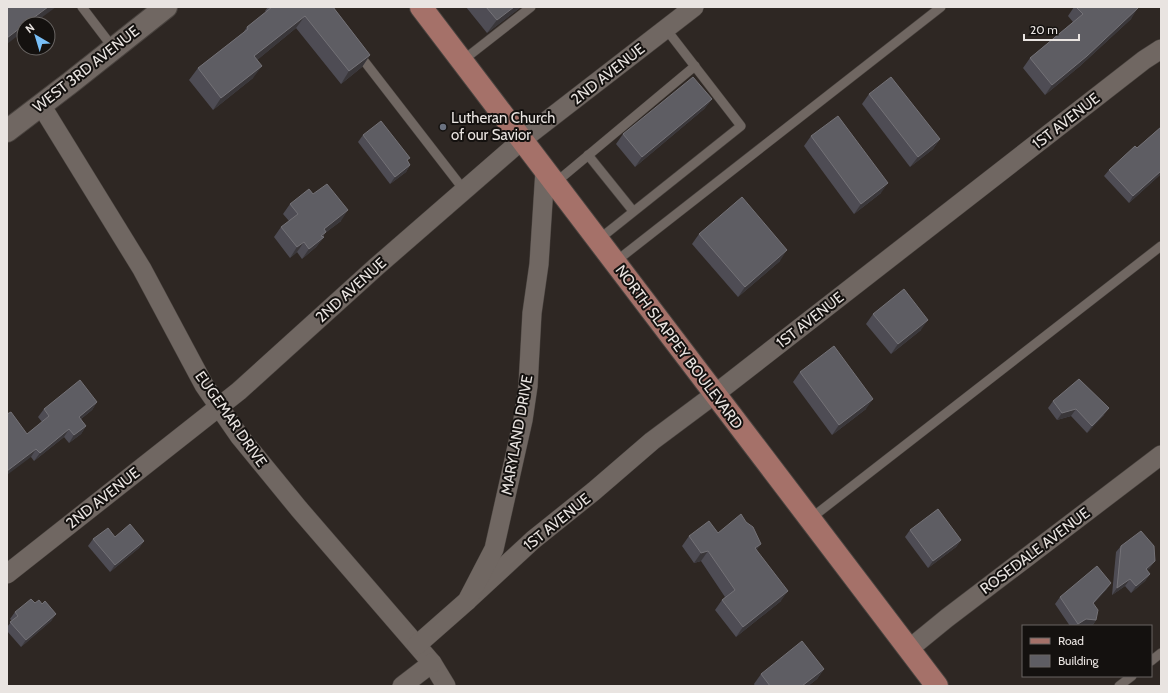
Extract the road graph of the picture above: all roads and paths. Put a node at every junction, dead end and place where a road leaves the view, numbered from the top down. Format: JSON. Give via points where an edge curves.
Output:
{"nodes":[{"id":1,"x":166,"y":7,"type":"edge"},
{"id":2,"x":421,"y":7,"type":"edge"},
{"id":3,"x":531,"y":7,"type":"edge"},
{"id":4,"x":694,"y":7,"type":"edge"},
{"id":5,"x":941,"y":7,"type":"edge"},
{"id":6,"x":84,"y":8,"type":"edge"},
{"id":7,"x":666,"y":29,"type":"junction"},
{"id":8,"x":352,"y":45,"type":"edge"},
{"id":9,"x":114,"y":49,"type":"junction"},
{"id":10,"x":1161,"y":49,"type":"edge"},
{"id":11,"x":462,"y":61,"type":"junction"},
{"id":12,"x":695,"y":66,"type":"junction"},
{"id":13,"x":41,"y":105,"type":"junction"},
{"id":14,"x":7,"y":131,"type":"edge"},
{"id":15,"x":522,"y":140,"type":"junction"},
{"id":16,"x":588,"y":156,"type":"junction"},
{"id":17,"x":550,"y":177,"type":"junction"},
{"id":18,"x":464,"y":190,"type":"junction"},
{"id":19,"x":633,"y":211,"type":"junction"},
{"id":20,"x":598,"y":240,"type":"junction"},
{"id":21,"x":1161,"y":246,"type":"edge"},
{"id":22,"x":615,"y":262,"type":"junction"},
{"id":23,"x":715,"y":394,"type":"junction"},
{"id":24,"x":219,"y":407,"type":"junction"},
{"id":25,"x":1161,"y":455,"type":"edge"},
{"id":26,"x":810,"y":519,"type":"junction"},
{"id":27,"x":7,"y":574,"type":"edge"},
{"id":28,"x":467,"y":601,"type":"junction"},
{"id":29,"x":417,"y":645,"type":"junction"},
{"id":30,"x":909,"y":649,"type":"junction"},
{"id":31,"x":1161,"y":653,"type":"edge"},
{"id":32,"x":1152,"y":660,"type":"edge"},
{"id":33,"x":432,"y":663,"type":"junction"},
{"id":34,"x":1131,"y":677,"type":"edge"},
{"id":35,"x":402,"y":686,"type":"edge"},
{"id":36,"x":446,"y":686,"type":"edge"},
{"id":37,"x":937,"y":686,"type":"edge"},
{"id":38,"x":1120,"y":686,"type":"edge"}],
"edges":[{"from":1,"to":9,"type":"street","name":"WEST 3RD AVENUE"},
{"from":2,"to":11,"type":"main road","name":"NORTH SLAPPEY BOULEVARD"},
{"from":3,"to":11,"type":"lane"},
{"from":4,"to":7,"type":"street","name":"2ND AVENUE"},
{"from":5,"to":22,"type":"lane"},
{"from":6,"to":9,"type":"lane"},
{"from":7,"to":12,"type":"lane"},
{"from":7,"to":15,"type":"street","name":"2ND AVENUE"},
{"from":8,"to":18,"type":"lane"},
{"from":9,"to":13,"type":"street","name":"WEST 3RD AVENUE"},
{"from":10,"to":23,"type":"street","name":"1ST AVENUE"},
{"from":11,"to":15,"type":"main road","name":"NORTH SLAPPEY BOULEVARD"},
{"from":12,"to":16,"type":"lane"},
{"from":12,"to":19,"type":"lane","via":[[742,126]]},
{"from":13,"to":14,"type":"street","name":"WEST 3RD AVENUE"},
{"from":13,"to":24,"type":"street","name":"EUGEMAR DRIVE","via":[[142,268],[204,385]]},
{"from":15,"to":17,"type":"main road","name":"NORTH SLAPPEY BOULEVARD"},
{"from":15,"to":18,"type":"street","name":"2ND AVENUE"},
{"from":16,"to":17,"type":"lane"},
{"from":16,"to":19,"type":"lane"},
{"from":17,"to":20,"type":"main road","name":"NORTH SLAPPEY BOULEVARD"},
{"from":17,"to":28,"type":"street","name":"MARYLAND DRIVE","via":[[532,313],[528,386],[523,420],[494,549]]},
{"from":18,"to":24,"type":"street","name":"2ND AVENUE"},
{"from":19,"to":20,"type":"lane"},
{"from":20,"to":22,"type":"main road","name":"NORTH SLAPPEY BOULEVARD"},
{"from":21,"to":26,"type":"lane"},
{"from":22,"to":23,"type":"main road","name":"NORTH SLAPPEY BOULEVARD"},
{"from":23,"to":26,"type":"main road","name":"NORTH SLAPPEY BOULEVARD"},
{"from":23,"to":28,"type":"street","name":"1ST AVENUE","via":[[652,441],[533,540]]},
{"from":24,"to":27,"type":"street","name":"2ND AVENUE"},
{"from":24,"to":29,"type":"street","name":"EUGEMAR DRIVE","via":[[299,509]]},
{"from":25,"to":30,"type":"street","name":"ROSEDALE AVENUE"},
{"from":26,"to":30,"type":"main road","name":"NORTH SLAPPEY BOULEVARD"},
{"from":28,"to":29,"type":"street","name":"MARYLAND DRIVE"},
{"from":29,"to":33,"type":"street","name":"EUGEMAR DRIVE"},
{"from":30,"to":37,"type":"main road","name":"NORTH SLAPPEY BOULEVARD"},
{"from":31,"to":32,"type":"lane"},
{"from":33,"to":35,"type":"street"},
{"from":33,"to":36,"type":"street","name":"EUGEMAR DRIVE"},
{"from":34,"to":38,"type":"lane"}]}
